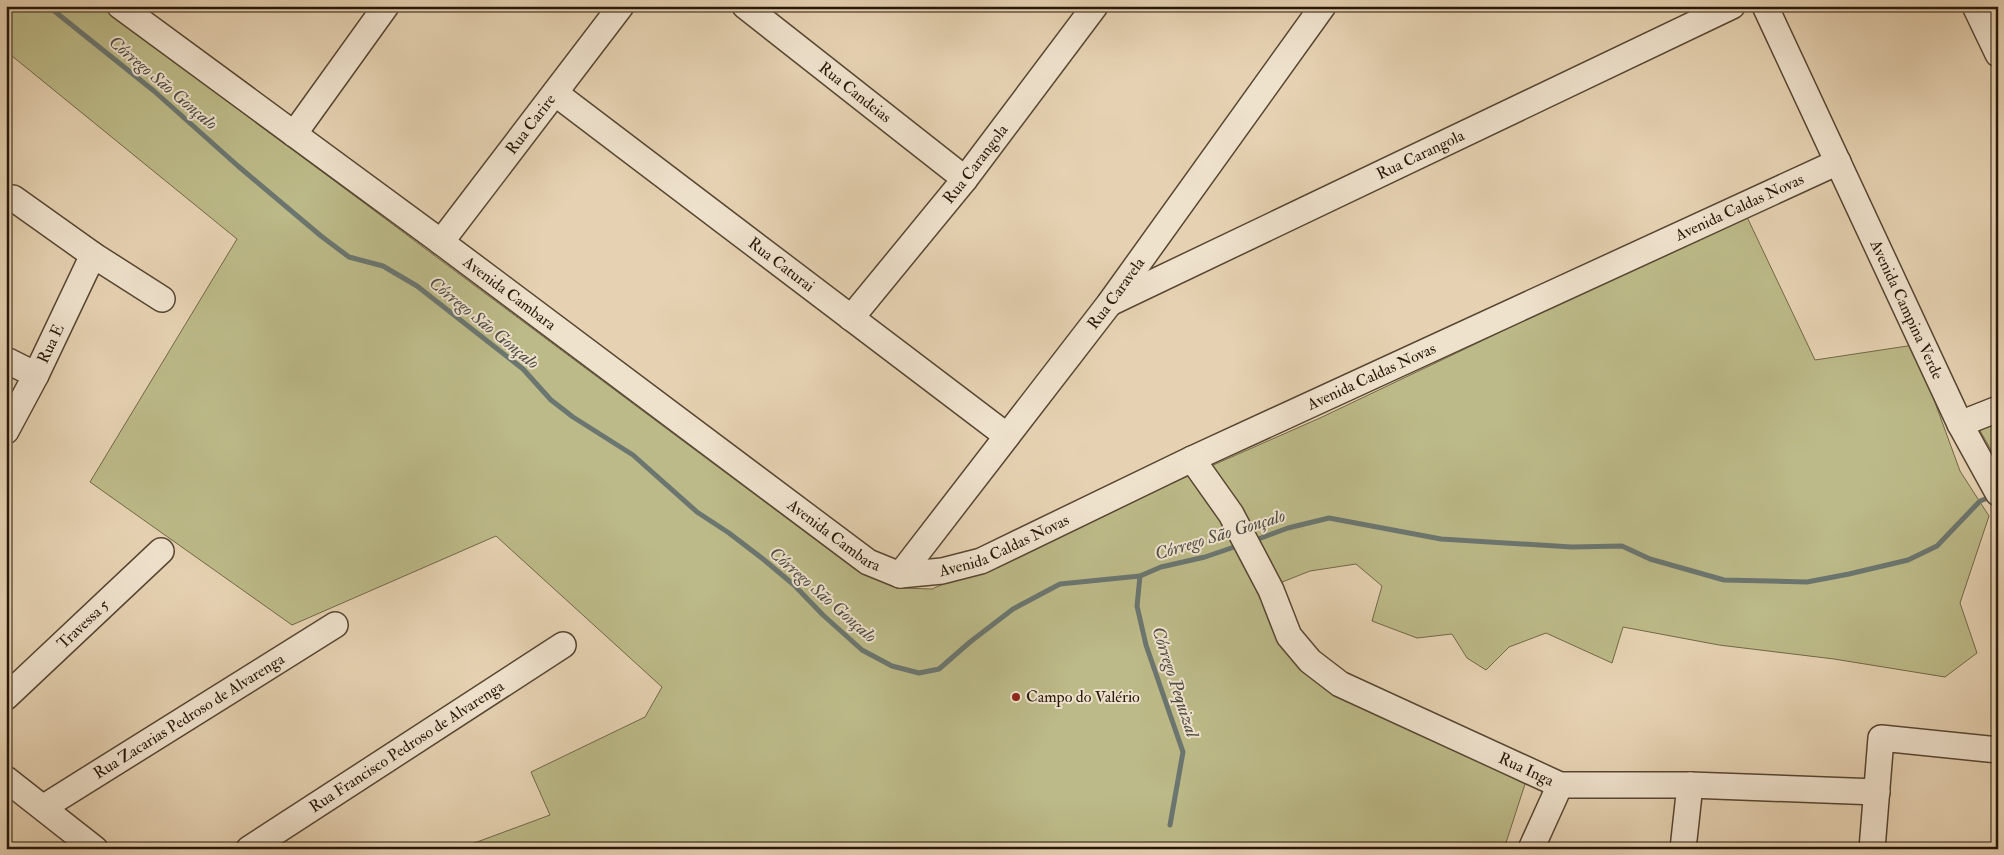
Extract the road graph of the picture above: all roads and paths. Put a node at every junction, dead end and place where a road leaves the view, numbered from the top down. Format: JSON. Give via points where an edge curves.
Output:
{"nodes":[{"id":1,"x":120,"y":6,"type":"edge"},
{"id":2,"x":386,"y":6,"type":"edge"},
{"id":3,"x":621,"y":6,"type":"edge"},
{"id":4,"x":744,"y":6,"type":"edge"},
{"id":5,"x":1095,"y":6,"type":"edge"},
{"id":6,"x":1323,"y":6,"type":"edge"},
{"id":7,"x":1732,"y":6,"type":"edge"},
{"id":8,"x":1765,"y":6,"type":"edge"},
{"id":9,"x":1976,"y":7,"type":"edge"},
{"id":10,"x":1998,"y":54,"type":"edge"},
{"id":11,"x":555,"y":93,"type":"junction"},
{"id":12,"x":294,"y":134,"type":"junction"},
{"id":13,"x":1838,"y":162,"type":"junction"},
{"id":14,"x":965,"y":179,"type":"junction"},
{"id":15,"x":13,"y":198,"type":"dead end"},
{"id":16,"x":440,"y":242,"type":"junction"},
{"id":17,"x":92,"y":255,"type":"junction"},
{"id":18,"x":162,"y":300,"type":"dead end"},
{"id":19,"x":1109,"y":304,"type":"junction"},
{"id":20,"x":851,"y":318,"type":"junction"},
{"id":21,"x":6,"y":360,"type":"edge"},
{"id":22,"x":36,"y":375,"type":"junction"},
{"id":23,"x":1998,"y":408,"type":"edge"},
{"id":24,"x":1960,"y":424,"type":"junction"},
{"id":25,"x":6,"y":431,"type":"edge"},
{"id":26,"x":1007,"y":436,"type":"junction"},
{"id":27,"x":1192,"y":459,"type":"junction"},
{"id":28,"x":1998,"y":493,"type":"edge"},
{"id":29,"x":161,"y":551,"type":"dead end"},
{"id":30,"x":900,"y":575,"type":"junction"},
{"id":31,"x":335,"y":625,"type":"dead end"},
{"id":32,"x":563,"y":644,"type":"dead end"},
{"id":33,"x":6,"y":697,"type":"edge"},
{"id":34,"x":1998,"y":750,"type":"edge"},
{"id":35,"x":6,"y":779,"type":"edge"},
{"id":36,"x":1560,"y":785,"type":"junction"},
{"id":37,"x":1690,"y":786,"type":"junction"},
{"id":38,"x":1877,"y":792,"type":"junction"},
{"id":39,"x":44,"y":807,"type":"junction"},
{"id":40,"x":95,"y":849,"type":"edge"},
{"id":41,"x":249,"y":849,"type":"edge"},
{"id":42,"x":1531,"y":849,"type":"edge"},
{"id":43,"x":1684,"y":849,"type":"edge"},
{"id":44,"x":1872,"y":849,"type":"edge"}],
"edges":[{"from":1,"to":12,"type":"street","name":"Avenida Cambara"},
{"from":2,"to":12,"type":"street"},
{"from":3,"to":11,"type":"street","name":"Rua Carire"},
{"from":4,"to":14,"type":"street","name":"Rua Candeias"},
{"from":5,"to":14,"type":"street","name":"Rua Carangola"},
{"from":6,"to":19,"type":"street","name":"Rua Caravela"},
{"from":7,"to":19,"type":"street","name":"Rua Carangola"},
{"from":8,"to":13,"type":"street","name":"Avenida Campina Verde"},
{"from":9,"to":10,"type":"street"},
{"from":11,"to":16,"type":"street","name":"Rua Carire"},
{"from":11,"to":20,"type":"street","name":"Rua Caturai"},
{"from":12,"to":16,"type":"street","name":"Avenida Cambara"},
{"from":13,"to":24,"type":"street","name":"Avenida Campina Verde"},
{"from":13,"to":27,"type":"street","name":"Avenida Caldas Novas"},
{"from":14,"to":20,"type":"street","name":"Rua Carangola"},
{"from":15,"to":17,"type":"street"},
{"from":16,"to":30,"type":"street","name":"Avenida Cambara","via":[[868,562]]},
{"from":17,"to":18,"type":"street"},
{"from":17,"to":22,"type":"street","name":"Rua E"},
{"from":19,"to":26,"type":"street","name":"Rua Caravela"},
{"from":20,"to":26,"type":"street","name":"Rua Caturai"},
{"from":21,"to":22,"type":"street"},
{"from":22,"to":25,"type":"street","name":"Rua E"},
{"from":23,"to":24,"type":"street"},
{"from":24,"to":28,"type":"street","name":"Avenida Campina Verde"},
{"from":26,"to":30,"type":"street","name":"Rua Caravela"},
{"from":27,"to":30,"type":"street","name":"Avenida Caldas Novas","via":[[981,561],[942,571]]},
{"from":27,"to":36,"type":"street","name":"Rua Inga","via":[[1231,514],[1271,590],[1289,636],[1310,662],[1340,684]]},
{"from":29,"to":33,"type":"street","name":"Travessa 5"},
{"from":31,"to":39,"type":"street","name":"Rua Zacarias Pedroso de Alvarenga"},
{"from":32,"to":41,"type":"street","name":"Rua Francisco Pedroso de Alvarenga"},
{"from":34,"to":38,"type":"street","via":[[1882,738]]},
{"from":35,"to":39,"type":"street"},
{"from":36,"to":37,"type":"street","name":"Rua Inga"},
{"from":36,"to":42,"type":"street"},
{"from":37,"to":38,"type":"street","name":"Rua Inga"},
{"from":37,"to":43,"type":"street"},
{"from":38,"to":44,"type":"street"},
{"from":39,"to":40,"type":"street"}]}
